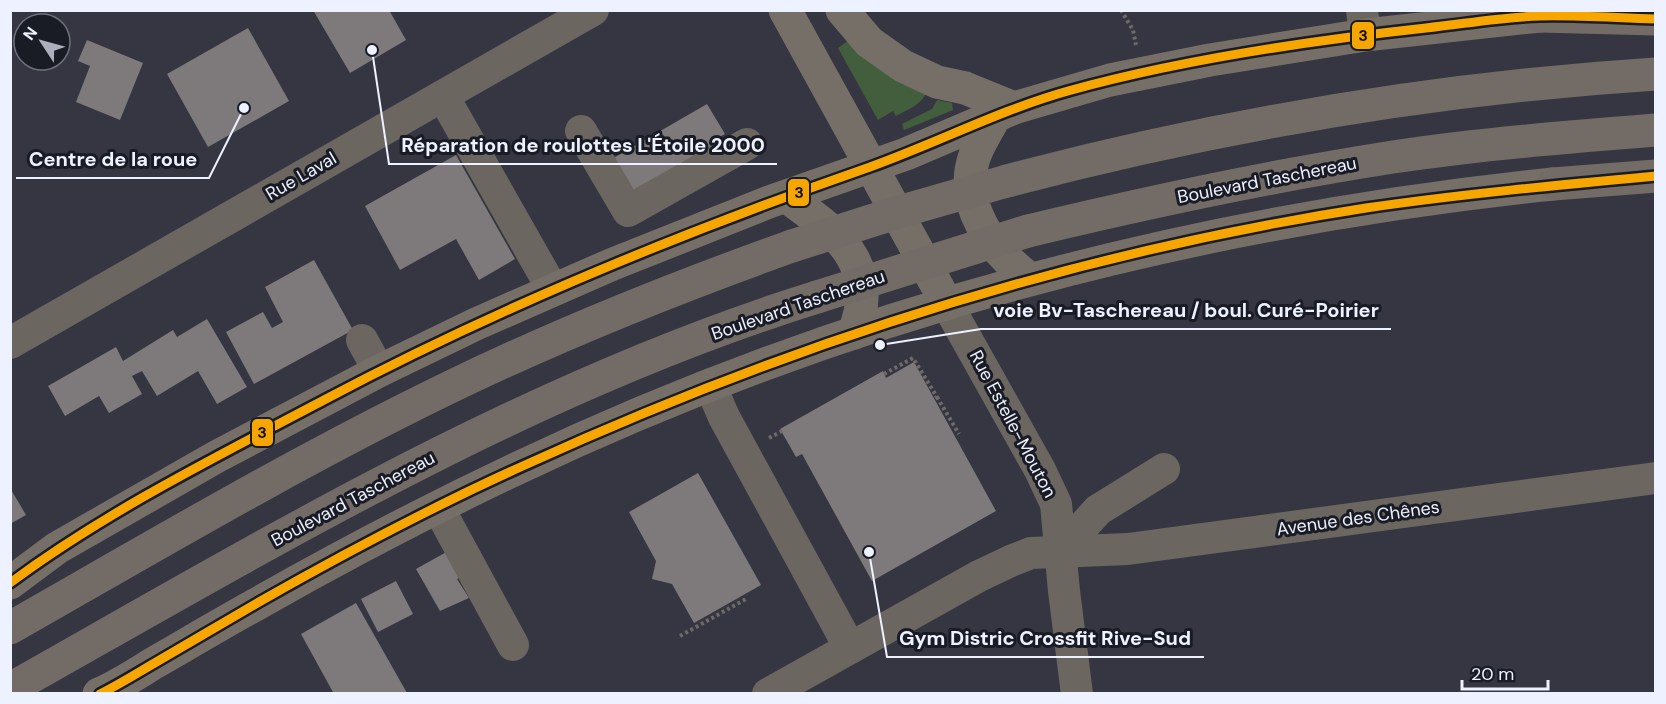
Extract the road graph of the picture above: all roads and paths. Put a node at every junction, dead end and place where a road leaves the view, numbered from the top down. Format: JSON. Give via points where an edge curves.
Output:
{"nodes":[{"id":1,"x":593,"y":10,"type":"edge"},
{"id":2,"x":785,"y":10,"type":"edge"},
{"id":3,"x":842,"y":10,"type":"edge"},
{"id":4,"x":1121,"y":10,"type":"edge"},
{"id":5,"x":1538,"y":13,"type":"edge"},
{"id":6,"x":1424,"y":19,"type":"edge"},
{"id":7,"x":1656,"y":19,"type":"edge"},
{"id":8,"x":1364,"y":23,"type":"edge"},
{"id":9,"x":1137,"y":48,"type":"dead end"},
{"id":10,"x":1656,"y":74,"type":"edge"},
{"id":11,"x":443,"y":96,"type":"junction"},
{"id":12,"x":1004,"y":113,"type":"junction"},
{"id":13,"x":1656,"y":130,"type":"edge"},
{"id":14,"x":572,"y":136,"type":"dead end"},
{"id":15,"x":747,"y":144,"type":"dead end"},
{"id":16,"x":870,"y":167,"type":"junction"},
{"id":17,"x":1656,"y":176,"type":"edge"},
{"id":18,"x":1553,"y":184,"type":"joint"},
{"id":19,"x":787,"y":197,"type":"junction"},
{"id":20,"x":1030,"y":279,"type":"junction"},
{"id":21,"x":553,"y":290,"type":"junction"},
{"id":22,"x":946,"y":304,"type":"junction"},
{"id":23,"x":854,"y":333,"type":"junction"},
{"id":24,"x":362,"y":340,"type":"dead end"},
{"id":25,"x":10,"y":343,"type":"edge"},
{"id":26,"x":379,"y":371,"type":"junction"},
{"id":27,"x":884,"y":374,"type":"dead end"},
{"id":28,"x":710,"y":385,"type":"junction"},
{"id":29,"x":959,"y":434,"type":"dead end"},
{"id":30,"x":1164,"y":470,"type":"dead end"},
{"id":31,"x":1656,"y":478,"type":"edge"},
{"id":32,"x":438,"y":507,"type":"junction"},
{"id":33,"x":1060,"y":552,"type":"junction"},
{"id":34,"x":10,"y":583,"type":"edge"},
{"id":35,"x":746,"y":599,"type":"dead end"},
{"id":36,"x":10,"y":628,"type":"edge"},
{"id":37,"x":680,"y":636,"type":"dead end"},
{"id":38,"x":513,"y":645,"type":"dead end"},
{"id":39,"x":850,"y":648,"type":"junction"},
{"id":40,"x":10,"y":689,"type":"edge"},
{"id":41,"x":99,"y":693,"type":"edge"},
{"id":42,"x":768,"y":693,"type":"edge"},
{"id":43,"x":1077,"y":693,"type":"edge"}],
"edges":[{"from":1,"to":11,"type":"street","name":"Rue Laval"},
{"from":2,"to":16,"type":"main road"},
{"from":3,"to":12,"type":"main road","via":[[869,42],[903,66],[937,82],[965,88]]},
{"from":4,"to":9,"type":"path","via":[[1133,30]]},
{"from":5,"to":6,"type":"main road"},
{"from":5,"to":7,"type":"highway"},
{"from":6,"to":8,"type":"main road"},
{"from":8,"to":12,"type":"main road","via":[[1091,85]]},
{"from":10,"to":36,"type":"highway","bridge":true,"via":[[1487,89],[1212,132],[1007,181],[792,246],[585,326],[445,389],[253,489]]},
{"from":11,"to":21,"type":"street"},
{"from":11,"to":25,"type":"street","name":"Rue Laval"},
{"from":12,"to":16,"type":"main road"},
{"from":12,"to":20,"type":"main road","via":[[978,147],[970,188],[983,226],[995,246]]},
{"from":13,"to":40,"type":"highway","name":"Boulevard Taschereau","bridge":true,"via":[[1515,142],[1357,163],[1186,194],[1028,231],[764,314],[554,399],[439,452]]},
{"from":14,"to":15,"type":"street","via":[[628,210]]},
{"from":16,"to":19,"type":"main road"},
{"from":16,"to":22,"type":"main road"},
{"from":17,"to":18,"type":"highway"},
{"from":18,"to":20,"type":"main road","via":[[1309,218],[1144,250]]},
{"from":19,"to":21,"type":"main road"},
{"from":19,"to":23,"type":"main road","via":[[829,229],[854,260],[862,298]]},
{"from":20,"to":22,"type":"main road"},
{"from":21,"to":26,"type":"main road"},
{"from":22,"to":23,"type":"main road"},
{"from":22,"to":33,"type":"street","name":"Rue Estelle-Mouton","via":[[1052,493]]},
{"from":23,"to":28,"type":"main road"},
{"from":24,"to":26,"type":"street"},
{"from":26,"to":34,"type":"main road","via":[[57,548]]},
{"from":27,"to":29,"type":"path","via":[[913,358]]},
{"from":28,"to":32,"type":"main road","via":[[606,427]]},
{"from":28,"to":39,"type":"street"},
{"from":30,"to":33,"type":"street","via":[[1098,510]]},
{"from":31,"to":33,"type":"street","name":"Avenue des Chênes","via":[[1128,549]]},
{"from":32,"to":38,"type":"street"},
{"from":32,"to":41,"type":"main road","via":[[322,567]]},
{"from":33,"to":39,"type":"street","name":"Avenue des Chênes","via":[[1031,553],[1013,560]]},
{"from":33,"to":43,"type":"street","name":"Rue Estelle-Mouton"},
{"from":35,"to":37,"type":"path"},
{"from":39,"to":42,"type":"street","name":"Avenue des Chênes"}]}
